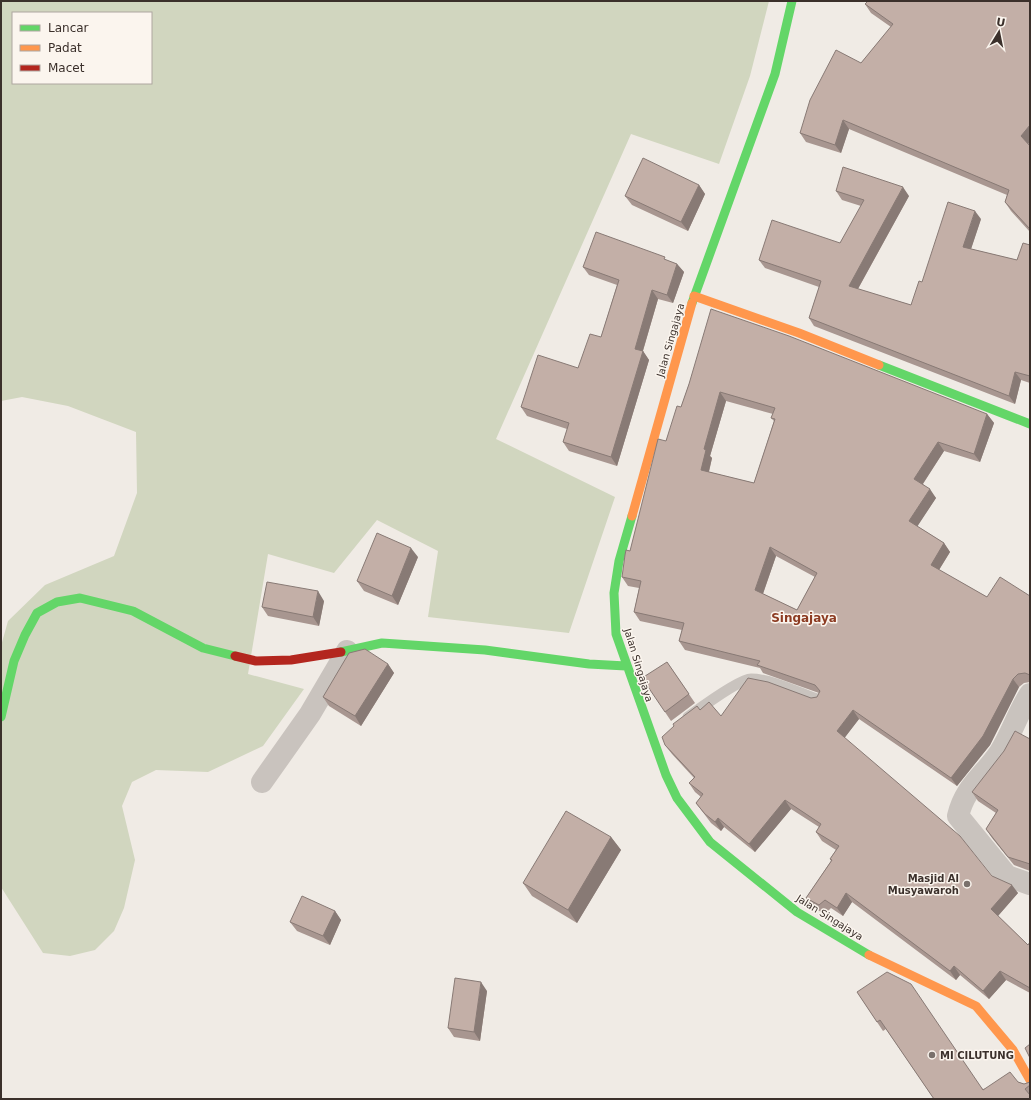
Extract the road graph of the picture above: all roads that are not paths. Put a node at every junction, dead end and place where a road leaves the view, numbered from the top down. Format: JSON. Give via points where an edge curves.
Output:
{"nodes":[{"id":1,"x":792,"y":1,"type":"edge"},
{"id":2,"x":694,"y":296,"type":"junction"},
{"id":3,"x":1030,"y":424,"type":"edge"},
{"id":4,"x":347,"y":651,"type":"junction"},
{"id":5,"x":626,"y":666,"type":"junction"},
{"id":6,"x":1030,"y":694,"type":"edge"},
{"id":7,"x":819,"y":700,"type":"edge"},
{"id":8,"x":1,"y":717,"type":"edge"},
{"id":9,"x":679,"y":724,"type":"edge"},
{"id":10,"x":667,"y":734,"type":"edge"},
{"id":11,"x":654,"y":743,"type":"junction"},
{"id":12,"x":262,"y":782,"type":"dead end"},
{"id":13,"x":1030,"y":884,"type":"edge"},
{"id":14,"x":1030,"y":1080,"type":"edge"}],
"edges":[{"from":1,"to":2,"type":"street","name":"Jalan Singajaya","via":[[775,74]]},
{"from":2,"to":3,"type":"street","via":[[799,333]]},
{"from":2,"to":5,"type":"street","name":"Jalan Singajaya","via":[[620,562],[614,593],[616,634]]},
{"from":4,"to":5,"type":"street","via":[[382,643],[485,650],[589,664]]},
{"from":4,"to":8,"type":"street","via":[[291,660],[256,661],[203,648],[133,611],[80,598],[57,602],[37,613],[25,635],[14,661]]},
{"from":4,"to":12,"type":"street","via":[[310,714]]},
{"from":5,"to":11,"type":"street","name":"Jalan Singajaya"},
{"from":6,"to":13,"type":"street","via":[[1000,752],[968,790],[958,816],[1007,876]]},
{"from":7,"to":9,"type":"lane","via":[[763,680],[749,678],[716,696]]},
{"from":10,"to":11,"type":"lane"},
{"from":11,"to":14,"type":"street","name":"Jalan Singajaya","via":[[677,798],[710,842],[797,912],[882,962],[976,1006],[1013,1050]]}]}
